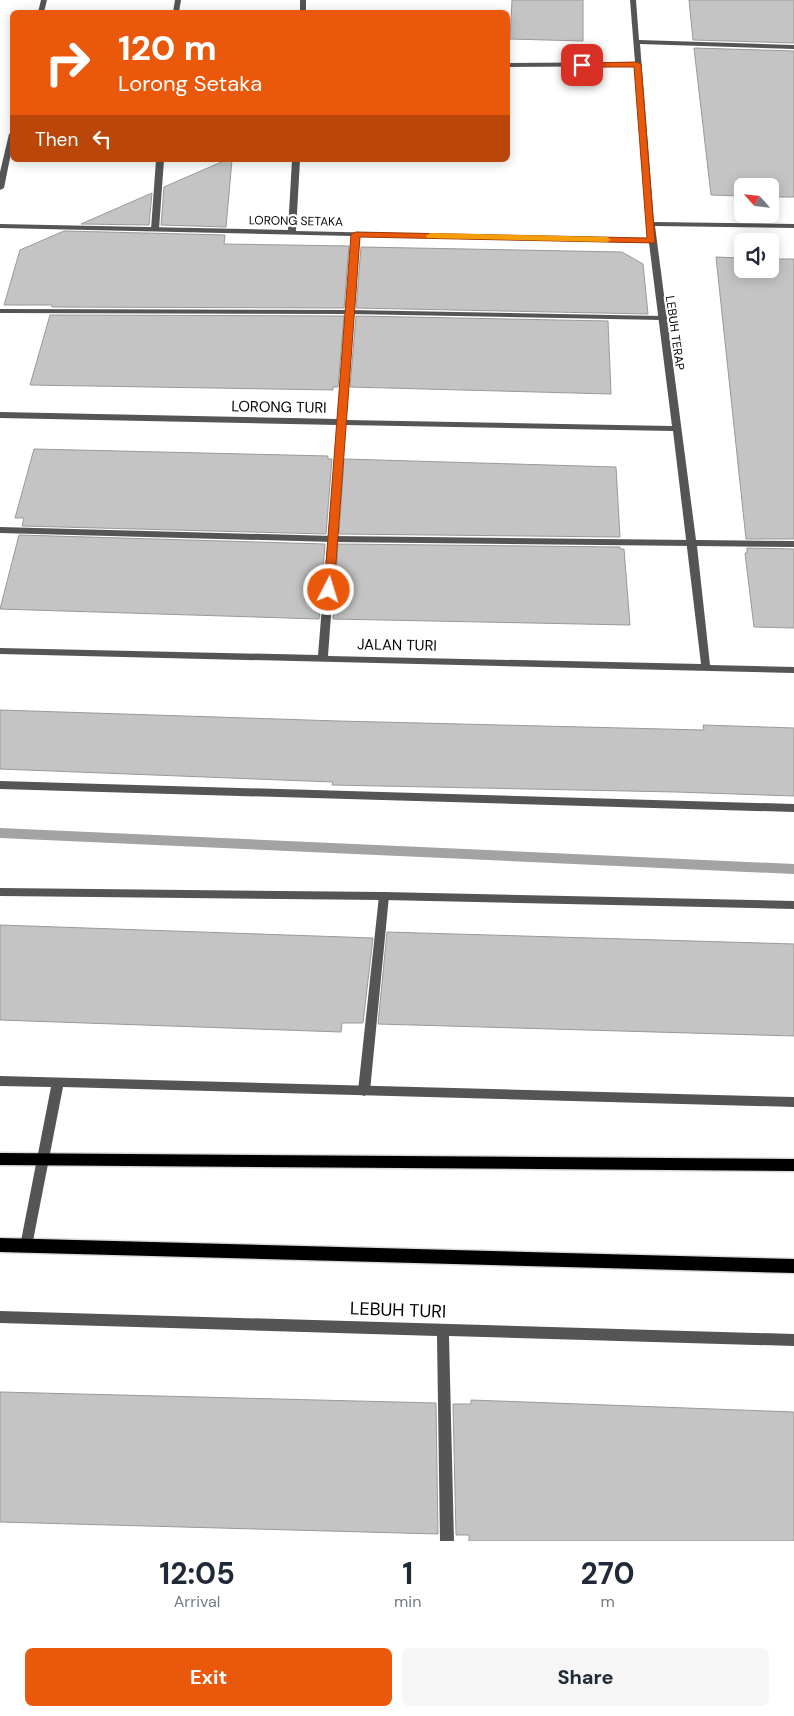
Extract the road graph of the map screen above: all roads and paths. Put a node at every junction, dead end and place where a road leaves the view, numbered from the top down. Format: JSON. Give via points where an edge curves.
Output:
{"nodes":[{"id":1,"x":633,"y":0,"type":"edge"},
{"id":2,"x":636,"y":42,"type":"junction"},
{"id":3,"x":794,"y":47,"type":"edge"},
{"id":4,"x":637,"y":64,"type":"junction"},
{"id":5,"x":510,"y":65,"type":"edge"},
{"id":6,"x":10,"y":141,"type":"edge"},
{"id":7,"x":160,"y":162,"type":"edge"},
{"id":8,"x":296,"y":162,"type":"edge"},
{"id":9,"x":2,"y":168,"type":"edge"},
{"id":10,"x":0,"y":188,"type":"edge"},
{"id":11,"x":650,"y":224,"type":"junction"},
{"id":12,"x":0,"y":226,"type":"edge"},
{"id":13,"x":794,"y":226,"type":"edge"},
{"id":14,"x":155,"y":230,"type":"junction"},
{"id":15,"x":292,"y":233,"type":"junction"},
{"id":16,"x":356,"y":234,"type":"junction"},
{"id":17,"x":652,"y":241,"type":"junction"},
{"id":18,"x":0,"y":311,"type":"edge"},
{"id":19,"x":350,"y":312,"type":"junction"},
{"id":20,"x":662,"y":318,"type":"junction"},
{"id":21,"x":0,"y":416,"type":"edge"},
{"id":22,"x":341,"y":422,"type":"junction"},
{"id":23,"x":677,"y":429,"type":"junction"},
{"id":24,"x":0,"y":530,"type":"edge"},
{"id":25,"x":333,"y":539,"type":"junction"},
{"id":26,"x":692,"y":543,"type":"junction"},
{"id":27,"x":794,"y":544,"type":"edge"},
{"id":28,"x":0,"y":651,"type":"edge"},
{"id":29,"x":323,"y":658,"type":"junction"},
{"id":30,"x":706,"y":667,"type":"junction"},
{"id":31,"x":794,"y":670,"type":"edge"},
{"id":32,"x":0,"y":785,"type":"edge"},
{"id":33,"x":794,"y":808,"type":"edge"},
{"id":34,"x":0,"y":892,"type":"edge"},
{"id":35,"x":384,"y":896,"type":"junction"},
{"id":36,"x":794,"y":905,"type":"edge"},
{"id":37,"x":0,"y":1081,"type":"edge"},
{"id":38,"x":58,"y":1083,"type":"junction"},
{"id":39,"x":364,"y":1091,"type":"junction"},
{"id":40,"x":794,"y":1102,"type":"edge"},
{"id":41,"x":0,"y":1159,"type":"edge"},
{"id":42,"x":42,"y":1160,"type":"junction"},
{"id":43,"x":794,"y":1164,"type":"edge"},
{"id":44,"x":0,"y":1245,"type":"edge"},
{"id":45,"x":26,"y":1246,"type":"junction"},
{"id":46,"x":794,"y":1266,"type":"edge"},
{"id":47,"x":0,"y":1317,"type":"edge"},
{"id":48,"x":443,"y":1331,"type":"junction"},
{"id":49,"x":794,"y":1340,"type":"edge"},
{"id":50,"x":447,"y":1541,"type":"edge"}],
"edges":[{"from":1,"to":2,"type":"street","name":"LEBUH TERAP"},
{"from":2,"to":3,"type":"street"},
{"from":2,"to":4,"type":"street","name":"LEBUH TERAP"},
{"from":4,"to":5,"type":"street"},
{"from":4,"to":11,"type":"street","name":"LEBUH TERAP"},
{"from":6,"to":9,"type":"street"},
{"from":7,"to":14,"type":"street"},
{"from":8,"to":15,"type":"street"},
{"from":9,"to":10,"type":"street"},
{"from":11,"to":13,"type":"street"},
{"from":11,"to":17,"type":"street","name":"LEBUH TERAP"},
{"from":12,"to":14,"type":"street","name":"LORONG SETAKA"},
{"from":14,"to":15,"type":"street","name":"LORONG SETAKA"},
{"from":15,"to":16,"type":"street","name":"LORONG SETAKA"},
{"from":16,"to":17,"type":"street","name":"LORONG SETAKA"},
{"from":16,"to":19,"type":"street"},
{"from":17,"to":20,"type":"street","name":"LEBUH TERAP"},
{"from":18,"to":19,"type":"street"},
{"from":19,"to":20,"type":"street"},
{"from":19,"to":22,"type":"street"},
{"from":20,"to":23,"type":"street","name":"LEBUH TERAP"},
{"from":21,"to":22,"type":"street","name":"LORONG TURI"},
{"from":22,"to":23,"type":"street","name":"LORONG TURI"},
{"from":22,"to":25,"type":"street"},
{"from":23,"to":26,"type":"street","name":"LEBUH TERAP"},
{"from":24,"to":25,"type":"street"},
{"from":25,"to":26,"type":"street"},
{"from":25,"to":29,"type":"street"},
{"from":26,"to":27,"type":"street"},
{"from":26,"to":30,"type":"street","name":"LEBUH TERAP"},
{"from":28,"to":29,"type":"street","name":"JALAN TURI"},
{"from":29,"to":30,"type":"street","name":"JALAN TURI"},
{"from":30,"to":31,"type":"street","name":"JALAN TURI"},
{"from":32,"to":33,"type":"street"},
{"from":34,"to":35,"type":"street"},
{"from":35,"to":36,"type":"street"},
{"from":35,"to":39,"type":"street"},
{"from":37,"to":38,"type":"street"},
{"from":38,"to":39,"type":"street"},
{"from":38,"to":42,"type":"street"},
{"from":39,"to":40,"type":"street"},
{"from":41,"to":42,"type":"main road"},
{"from":42,"to":43,"type":"main road"},
{"from":42,"to":45,"type":"street"},
{"from":44,"to":45,"type":"main road"},
{"from":45,"to":46,"type":"main road"},
{"from":47,"to":48,"type":"street","name":"LEBUH TURI"},
{"from":48,"to":49,"type":"street","name":"LEBUH TURI"},
{"from":48,"to":50,"type":"street"}]}
